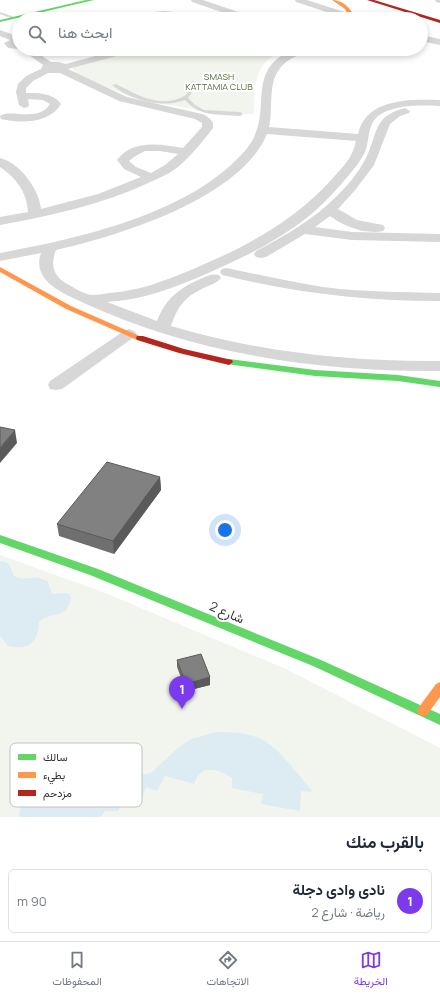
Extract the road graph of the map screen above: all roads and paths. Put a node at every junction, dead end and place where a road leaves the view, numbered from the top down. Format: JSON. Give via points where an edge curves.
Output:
{"nodes":[{"id":1,"x":195,"y":0,"type":"edge"},
{"id":2,"x":299,"y":0,"type":"edge"},
{"id":3,"x":334,"y":0,"type":"edge"},
{"id":4,"x":369,"y":0,"type":"edge"},
{"id":5,"x":385,"y":0,"type":"edge"},
{"id":6,"x":402,"y":0,"type":"edge"},
{"id":7,"x":96,"y":1,"type":"edge"},
{"id":8,"x":357,"y":2,"type":"dead end"},
{"id":9,"x":29,"y":12,"type":"edge"},
{"id":10,"x":53,"y":12,"type":"edge"},
{"id":11,"x":146,"y":12,"type":"edge"},
{"id":12,"x":161,"y":12,"type":"edge"},
{"id":13,"x":230,"y":12,"type":"edge"},
{"id":14,"x":334,"y":12,"type":"edge"},
{"id":15,"x":349,"y":12,"type":"edge"},
{"id":16,"x":390,"y":12,"type":"edge"},
{"id":17,"x":408,"y":12,"type":"edge"},
{"id":18,"x":422,"y":12,"type":"edge"},
{"id":19,"x":428,"y":14,"type":"edge"},
{"id":20,"x":440,"y":14,"type":"edge"},
{"id":21,"x":5,"y":16,"type":"edge"},
{"id":22,"x":428,"y":18,"type":"edge"},
{"id":23,"x":440,"y":18,"type":"edge"},
{"id":24,"x":440,"y":22,"type":"edge"},
{"id":25,"x":0,"y":25,"type":"edge"},
{"id":26,"x":428,"y":25,"type":"edge"},
{"id":27,"x":438,"y":30,"type":"edge"},
{"id":28,"x":0,"y":32,"type":"edge"},
{"id":29,"x":12,"y":37,"type":"edge"},
{"id":30,"x":428,"y":39,"type":"edge"},
{"id":31,"x":440,"y":42,"type":"edge"},
{"id":32,"x":428,"y":47,"type":"edge"},
{"id":33,"x":440,"y":49,"type":"edge"},
{"id":34,"x":38,"y":56,"type":"edge"},
{"id":35,"x":93,"y":56,"type":"edge"},
{"id":36,"x":102,"y":56,"type":"edge"},
{"id":37,"x":286,"y":56,"type":"edge"},
{"id":38,"x":56,"y":67,"type":"junction"},
{"id":39,"x":194,"y":82,"type":"dead end"},
{"id":40,"x":114,"y":86,"type":"dead end"},
{"id":41,"x":23,"y":96,"type":"junction"},
{"id":42,"x":185,"y":97,"type":"junction"},
{"id":43,"x":140,"y":101,"type":"junction"},
{"id":44,"x":440,"y":103,"type":"edge"},
{"id":45,"x":440,"y":108,"type":"edge"},
{"id":46,"x":240,"y":114,"type":"dead end"},
{"id":47,"x":3,"y":118,"type":"edge"},
{"id":48,"x":264,"y":130,"type":"junction"},
{"id":49,"x":362,"y":138,"type":"junction"},
{"id":50,"x":186,"y":152,"type":"junction"},
{"id":51,"x":0,"y":162,"type":"edge"},
{"id":52,"x":152,"y":177,"type":"junction"},
{"id":53,"x":35,"y":200,"type":"junction"},
{"id":54,"x":60,"y":210,"type":"junction"},
{"id":55,"x":331,"y":210,"type":"junction"},
{"id":56,"x":35,"y":214,"type":"junction"},
{"id":57,"x":0,"y":221,"type":"edge"},
{"id":58,"x":440,"y":226,"type":"edge"},
{"id":59,"x":303,"y":230,"type":"junction"},
{"id":60,"x":440,"y":238,"type":"edge"},
{"id":61,"x":52,"y":247,"type":"junction"},
{"id":62,"x":0,"y":257,"type":"edge"},
{"id":63,"x":0,"y":269,"type":"edge"},
{"id":64,"x":227,"y":272,"type":"junction"},
{"id":65,"x":440,"y":297,"type":"edge"},
{"id":66,"x":89,"y":300,"type":"junction"},
{"id":67,"x":163,"y":327,"type":"junction"},
{"id":68,"x":129,"y":334,"type":"junction"},
{"id":69,"x":440,"y":366,"type":"edge"},
{"id":70,"x":440,"y":384,"type":"edge"},
{"id":71,"x":56,"y":385,"type":"dead end"},
{"id":72,"x":0,"y":539,"type":"edge"},
{"id":73,"x":440,"y":687,"type":"edge"},
{"id":74,"x":423,"y":712,"type":"junction"},
{"id":75,"x":440,"y":720,"type":"edge"}],
"edges":[{"from":1,"to":13,"type":"street"},
{"from":2,"to":14,"type":"street"},
{"from":3,"to":15,"type":"street"},
{"from":4,"to":17,"type":"street"},
{"from":5,"to":18,"type":"street"},
{"from":6,"to":20,"type":"street"},
{"from":7,"to":9,"type":"street"},
{"from":7,"to":10,"type":"street"},
{"from":8,"to":16,"type":"street"},
{"from":11,"to":12,"type":"street"},
{"from":19,"to":23,"type":"street"},
{"from":21,"to":25,"type":"street"},
{"from":22,"to":24,"type":"street"},
{"from":26,"to":27,"type":"street"},
{"from":28,"to":29,"type":"street"},
{"from":30,"to":31,"type":"street"},
{"from":32,"to":33,"type":"street"},
{"from":34,"to":38,"type":"street"},
{"from":35,"to":38,"type":"street"},
{"from":36,"to":38,"type":"street"},
{"from":37,"to":48,"type":"street","via":[[271,74],[267,86]]},
{"from":38,"to":41,"type":"street","via":[[26,82],[20,91]]},
{"from":38,"to":43,"type":"street","via":[[123,99]]},
{"from":39,"to":42,"type":"lane"},
{"from":40,"to":43,"type":"lane"},
{"from":41,"to":47,"type":"street","via":[[24,105]]},
{"from":41,"to":47,"type":"street","via":[[54,100],[55,109],[49,113],[26,118]]},
{"from":42,"to":43,"type":"lane","via":[[162,103]]},
{"from":42,"to":46,"type":"lane","via":[[193,106],[203,111]]},
{"from":43,"to":50,"type":"street","via":[[205,119],[208,123],[207,128]]},
{"from":44,"to":49,"type":"street","via":[[400,105],[375,113],[367,122]]},
{"from":45,"to":55,"type":"street","via":[[404,111],[386,120],[380,130],[372,158],[351,189]]},
{"from":48,"to":49,"type":"street"},
{"from":48,"to":61,"type":"street","via":[[255,147],[239,164],[208,188],[140,221]]},
{"from":49,"to":66,"type":"street","via":[[358,153],[316,205],[263,241],[171,283],[136,294]]},
{"from":50,"to":52,"type":"street","via":[[172,165]]},
{"from":50,"to":52,"type":"street","via":[[156,147],[144,148],[135,150],[123,160],[130,169]]},
{"from":51,"to":53,"type":"street","via":[[14,171]]},
{"from":52,"to":54,"type":"street","via":[[120,191]]},
{"from":53,"to":54,"type":"street"},
{"from":53,"to":56,"type":"street"},
{"from":54,"to":56,"type":"street"},
{"from":55,"to":58,"type":"street","via":[[346,221],[366,227]]},
{"from":55,"to":59,"type":"street"},
{"from":56,"to":57,"type":"street"},
{"from":59,"to":60,"type":"street","via":[[352,236]]},
{"from":59,"to":64,"type":"street"},
{"from":61,"to":62,"type":"street"},
{"from":61,"to":66,"type":"street","via":[[46,256],[45,266],[49,276],[58,284]]},
{"from":63,"to":68,"type":"street","via":[[70,311]]},
{"from":64,"to":65,"type":"street","via":[[325,291],[380,296]]},
{"from":64,"to":67,"type":"street","via":[[190,288],[174,302]]},
{"from":66,"to":67,"type":"street","via":[[137,320]]},
{"from":67,"to":69,"type":"street","via":[[237,347],[293,356],[411,367]]},
{"from":68,"to":70,"type":"street","via":[[227,362],[284,371],[398,378]]},
{"from":68,"to":71,"type":"street"},
{"from":72,"to":74,"type":"street","name":"شارع 2","via":[[94,572],[195,612],[317,663]]},
{"from":73,"to":74,"type":"street"},
{"from":74,"to":75,"type":"street","name":"شارع 2"}]}
